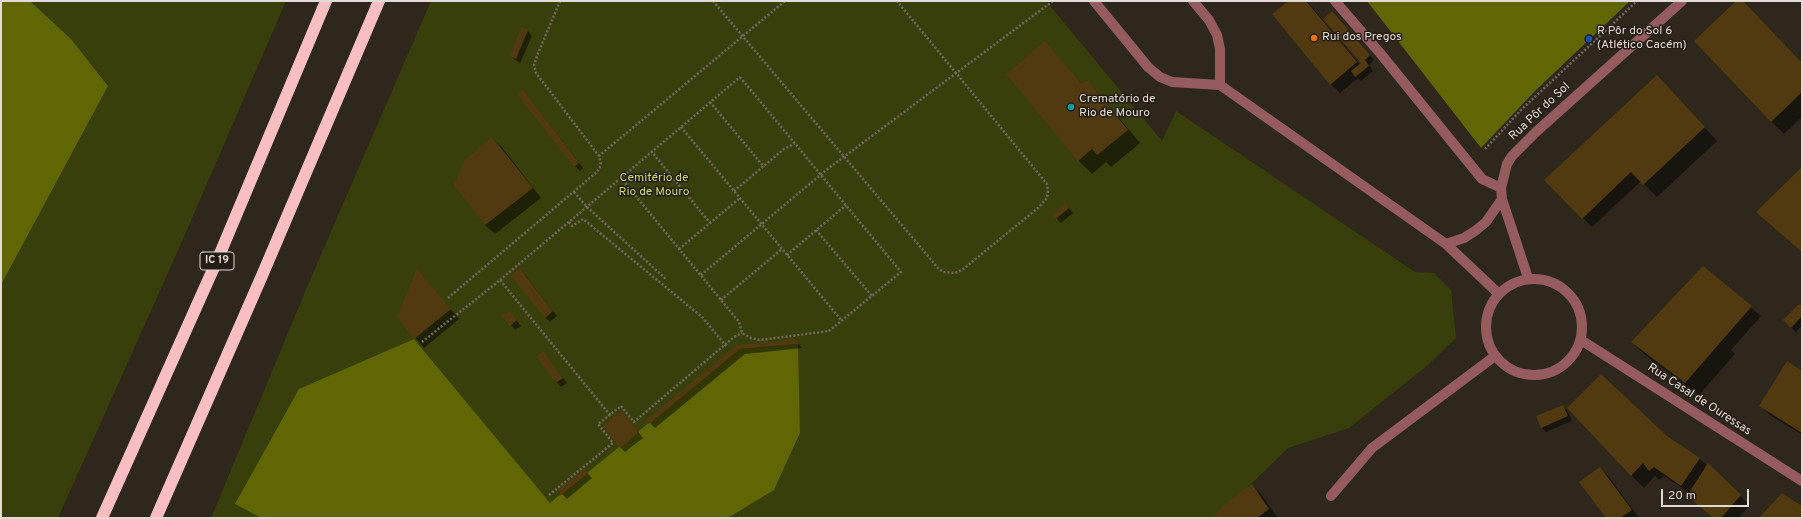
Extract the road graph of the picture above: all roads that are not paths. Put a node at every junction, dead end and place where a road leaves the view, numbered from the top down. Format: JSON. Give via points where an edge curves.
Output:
{"nodes":[{"id":1,"x":326,"y":1,"type":"edge"},
{"id":2,"x":378,"y":1,"type":"edge"},
{"id":3,"x":1094,"y":1,"type":"edge"},
{"id":4,"x":1193,"y":1,"type":"edge"},
{"id":5,"x":1335,"y":1,"type":"edge"},
{"id":6,"x":1682,"y":1,"type":"edge"},
{"id":7,"x":1220,"y":85,"type":"junction"},
{"id":8,"x":1502,"y":188,"type":"junction"},
{"id":9,"x":1502,"y":199,"type":"junction"},
{"id":10,"x":1446,"y":244,"type":"junction"},
{"id":11,"x":1528,"y":278,"type":"junction"},
{"id":12,"x":1499,"y":294,"type":"junction"},
{"id":13,"x":1581,"y":340,"type":"junction"},
{"id":14,"x":1495,"y":356,"type":"junction"},
{"id":15,"x":1802,"y":481,"type":"edge"},
{"id":16,"x":1331,"y":496,"type":"dead end"},
{"id":17,"x":102,"y":518,"type":"edge"},
{"id":18,"x":156,"y":518,"type":"edge"}],
"edges":[{"from":1,"to":17,"type":"highway","number":"IC 19","via":[[219,256]]},
{"from":2,"to":18,"type":"highway"},
{"from":3,"to":7,"type":"street","via":[[1148,67],[1160,77],[1172,82]]},
{"from":4,"to":7,"type":"street","via":[[1210,20],[1217,35],[1220,49]]},
{"from":5,"to":8,"type":"street","via":[[1482,179]]},
{"from":6,"to":8,"type":"street","name":"Rua Pôr do Sol","via":[[1512,156],[1507,164]]},
{"from":7,"to":10,"type":"street"},
{"from":8,"to":9,"type":"street","name":"Rua Pôr do Sol"},
{"from":9,"to":10,"type":"street","via":[[1486,222],[1475,231]]},
{"from":9,"to":11,"type":"street","name":"Rua Pôr do Sol"},
{"from":10,"to":12,"type":"street"},
{"from":11,"to":12,"type":"street","via":[[1516,281]]},
{"from":11,"to":13,"type":"street","via":[[1544,279],[1558,284],[1571,295],[1579,308],[1583,324]]},
{"from":12,"to":14,"type":"street","via":[[1488,311],[1486,327],[1488,342]]},
{"from":13,"to":14,"type":"street","via":[[1575,354],[1564,366],[1550,373],[1535,376],[1520,374]]},
{"from":13,"to":15,"type":"street","name":"Rua Casal de Ouressas"},
{"from":14,"to":16,"type":"street","via":[[1372,448]]}]}
